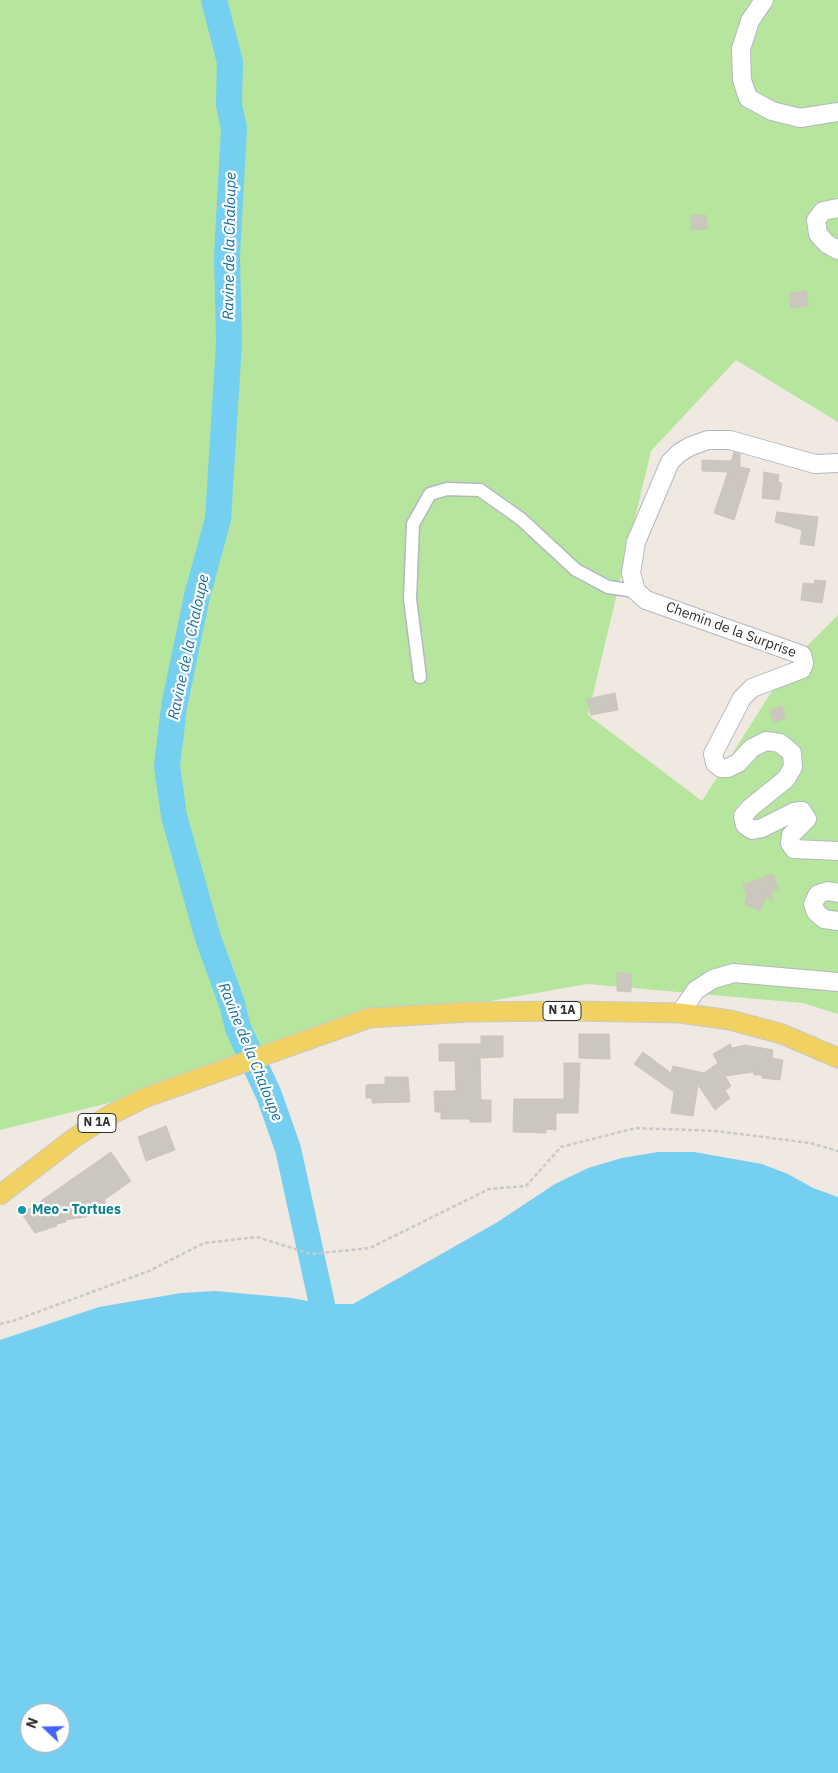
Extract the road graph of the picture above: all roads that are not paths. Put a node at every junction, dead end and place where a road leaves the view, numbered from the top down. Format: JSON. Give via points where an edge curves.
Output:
{"nodes":[{"id":1,"x":764,"y":0,"type":"edge"},
{"id":2,"x":838,"y":112,"type":"edge"},
{"id":3,"x":838,"y":208,"type":"edge"},
{"id":4,"x":838,"y":250,"type":"edge"},
{"id":5,"x":838,"y":463,"type":"edge"},
{"id":6,"x":636,"y":591,"type":"junction"},
{"id":7,"x":420,"y":677,"type":"dead end"},
{"id":8,"x":838,"y":850,"type":"edge"},
{"id":9,"x":838,"y":893,"type":"edge"},
{"id":10,"x":838,"y":921,"type":"edge"},
{"id":11,"x":838,"y":982,"type":"edge"},
{"id":12,"x":680,"y":1014,"type":"junction"},
{"id":13,"x":838,"y":1058,"type":"edge"},
{"id":14,"x":0,"y":1195,"type":"edge"}],
"edges":[{"from":1,"to":2,"type":"main road","via":[[750,21],[741,49],[742,80],[748,98],[772,111],[800,118]]},
{"from":3,"to":4,"type":"main road","via":[[823,211],[816,220],[818,234]]},
{"from":5,"to":6,"type":"main road","via":[[816,464],[730,440],[708,440],[679,453],[670,462],[636,542],[631,573]]},
{"from":6,"to":7,"type":"street","via":[[608,587],[576,570],[521,518],[480,490],[447,489],[430,494],[412,524],[410,599]]},
{"from":6,"to":8,"type":"main road","name":"Chemin de la Surprise","via":[[652,602],[802,655],[802,669],[752,688],[742,698],[713,754],[721,768],[728,768],[766,741],[780,742],[792,753],[793,767],[786,779],[750,808],[744,816],[745,825],[752,830],[762,828],[802,811],[807,819],[791,835],[790,843],[794,849]]},
{"from":9,"to":10,"type":"main road","via":[[818,894],[813,904],[824,919]]},
{"from":11,"to":12,"type":"main road","via":[[734,973],[713,979],[696,990]]},
{"from":12,"to":13,"type":"main road","number":"N 1A","via":[[730,1020],[782,1034]]},
{"from":12,"to":14,"type":"main road","number":"N 1A","via":[[573,1011],[418,1013],[369,1018],[144,1098],[74,1138]]}]}
